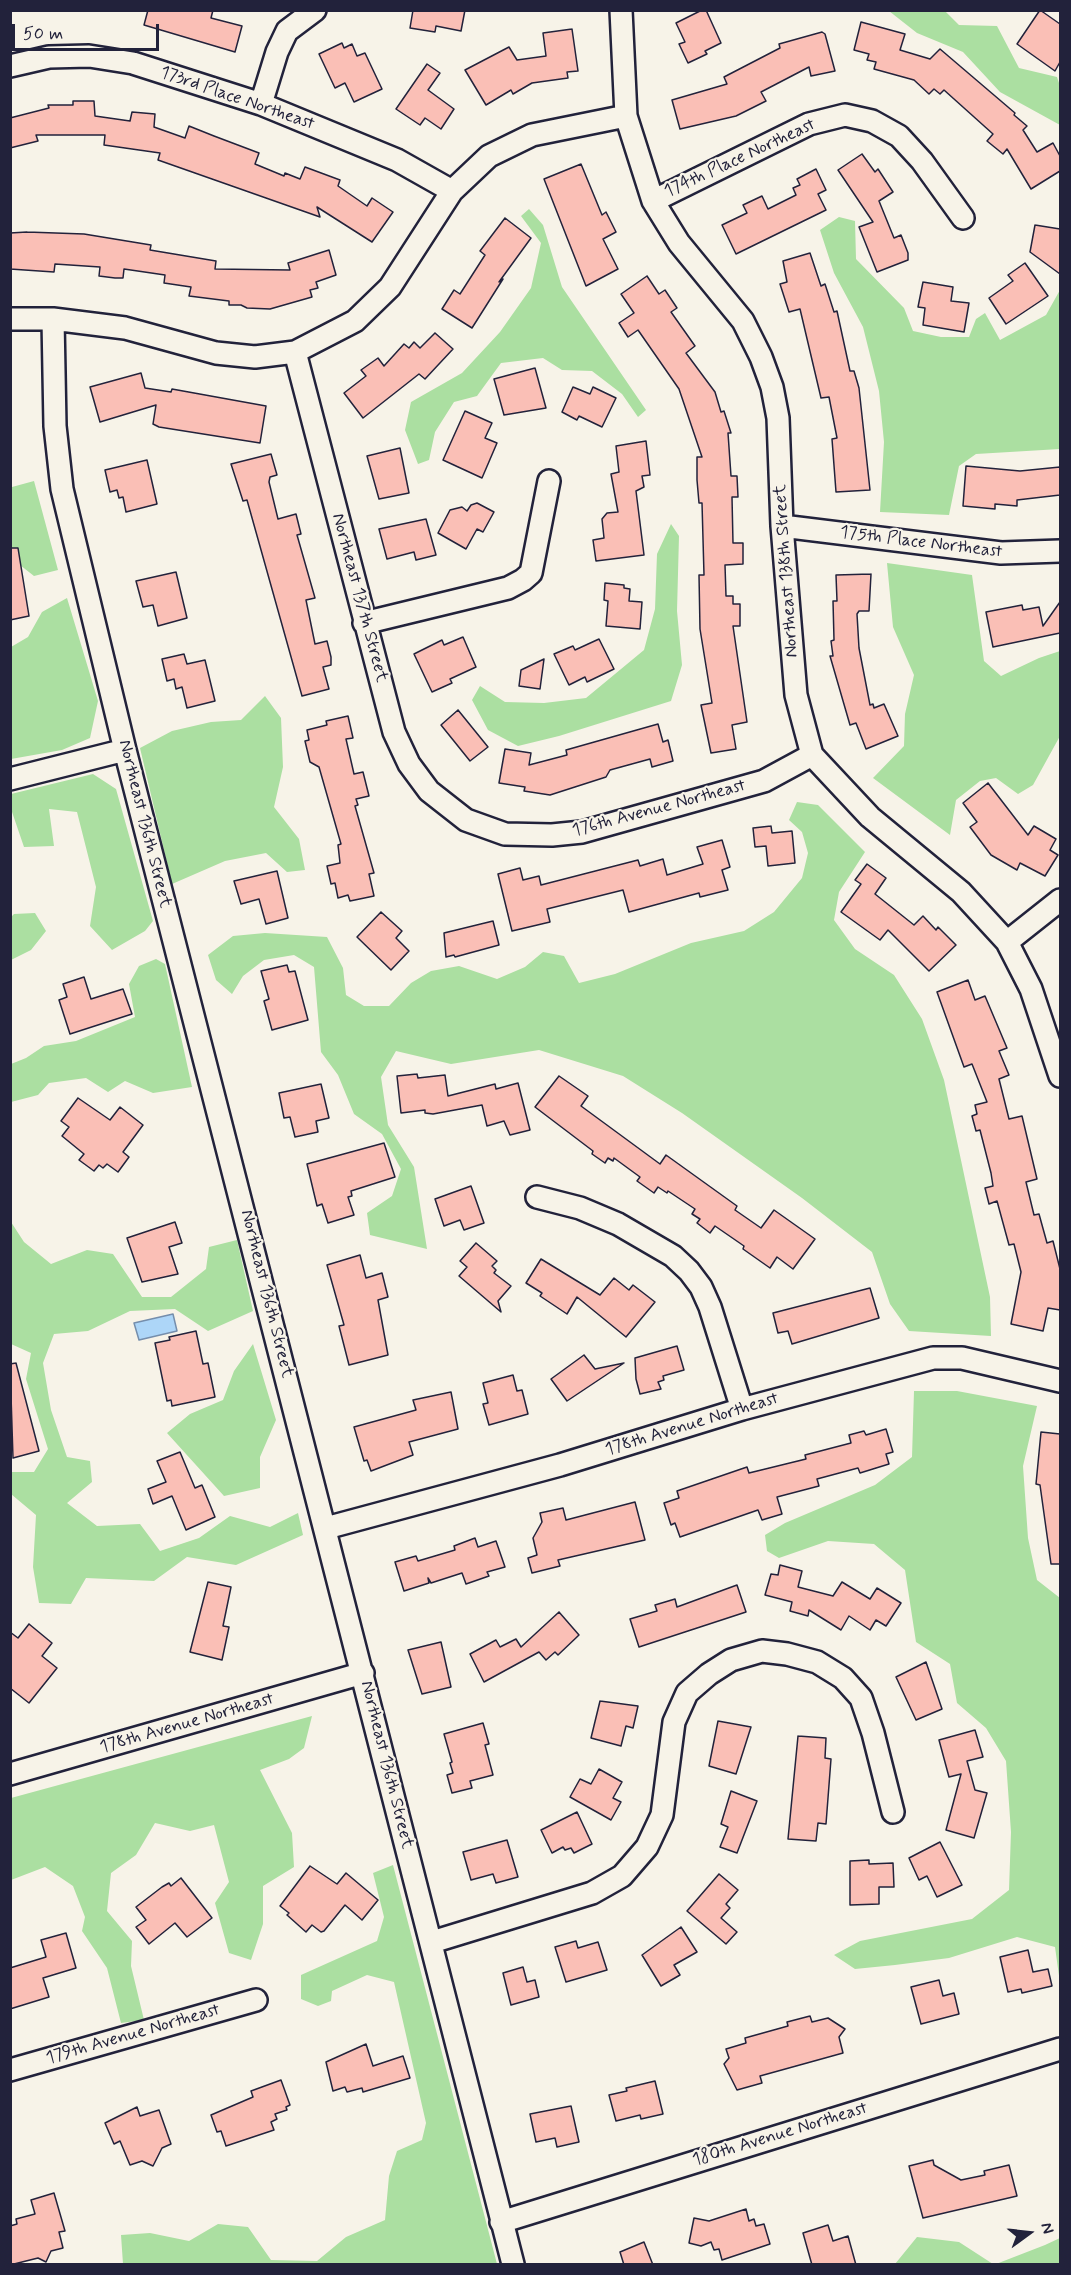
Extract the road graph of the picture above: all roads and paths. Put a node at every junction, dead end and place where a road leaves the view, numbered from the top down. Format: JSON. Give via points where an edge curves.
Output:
{"nodes":[{"id":1,"x":315,"y":10,"type":"edge"},
{"id":2,"x":621,"y":10,"type":"edge"},
{"id":3,"x":10,"y":66,"type":"edge"},
{"id":4,"x":261,"y":104,"type":"junction"},
{"id":5,"x":626,"y":116,"type":"junction"},
{"id":6,"x":452,"y":191,"type":"junction"},
{"id":7,"x":653,"y":201,"type":"junction"},
{"id":8,"x":963,"y":218,"type":"dead end"},
{"id":9,"x":10,"y":319,"type":"edge"},
{"id":10,"x":53,"y":319,"type":"junction"},
{"id":11,"x":295,"y":352,"type":"junction"},
{"id":12,"x":549,"y":481,"type":"dead end"},
{"id":13,"x":782,"y":526,"type":"junction"},
{"id":14,"x":1060,"y":551,"type":"edge"},
{"id":15,"x":364,"y":623,"type":"junction"},
{"id":16,"x":125,"y":750,"type":"junction"},
{"id":17,"x":812,"y":755,"type":"junction"},
{"id":18,"x":10,"y":780,"type":"edge"},
{"id":19,"x":466,"y":820,"type":"joint"},
{"id":20,"x":1060,"y":900,"type":"edge"},
{"id":21,"x":1006,"y":942,"type":"junction"},
{"id":22,"x":1060,"y":1076,"type":"edge"},
{"id":23,"x":537,"y":1197,"type":"dead end"},
{"id":24,"x":1060,"y":1380,"type":"edge"},
{"id":25,"x":742,"y":1409,"type":"junction"},
{"id":26,"x":326,"y":1527,"type":"junction"},
{"id":27,"x":363,"y":1673,"type":"junction"},
{"id":28,"x":10,"y":1774,"type":"edge"},
{"id":29,"x":893,"y":1812,"type":"dead end"},
{"id":30,"x":432,"y":1942,"type":"junction"},
{"id":31,"x":256,"y":2000,"type":"dead end"},
{"id":32,"x":1060,"y":2049,"type":"edge"},
{"id":33,"x":10,"y":2070,"type":"edge"},
{"id":34,"x":501,"y":2222,"type":"junction"},
{"id":35,"x":513,"y":2265,"type":"edge"}],
"edges":[{"from":1,"to":4,"type":"street","via":[[287,31]]},
{"from":2,"to":5,"type":"street","name":"Northeast 138th Street"},
{"from":3,"to":4,"type":"street","name":"173rd Place Northeast","via":[[49,57],[111,59]]},
{"from":4,"to":6,"type":"street","name":"173rd Place Northeast","via":[[397,160]]},
{"from":5,"to":6,"type":"street","via":[[532,135],[489,156]]},
{"from":5,"to":7,"type":"street","name":"Northeast 138th Street"},
{"from":6,"to":11,"type":"street","via":[[390,287],[355,321]]},
{"from":7,"to":8,"type":"street","name":"174th Place Northeast","via":[[808,124],[845,115],[872,121],[900,136]]},
{"from":7,"to":13,"type":"street","name":"Northeast 138th Street","via":[[679,243],[743,321],[761,357],[778,418]]},
{"from":9,"to":10,"type":"street"},
{"from":10,"to":11,"type":"street","via":[[125,327],[216,353],[255,357]]},
{"from":10,"to":16,"type":"street","name":"Northeast 136th Street","via":[[55,426],[62,489]]},
{"from":11,"to":15,"type":"street","name":"Northeast 137th Street"},
{"from":12,"to":15,"type":"street","via":[[531,573],[524,580],[508,588]]},
{"from":13,"to":14,"type":"street","name":"175th Place Northeast","via":[[1001,553]]},
{"from":13,"to":17,"type":"street","name":"Northeast 138th Street","via":[[796,695]]},
{"from":15,"to":19,"type":"street","name":"Northeast 137th Street","via":[[394,732],[409,764],[429,790]]},
{"from":16,"to":18,"type":"street"},
{"from":16,"to":26,"type":"street","name":"Northeast 136th Street"},
{"from":17,"to":19,"type":"street","name":"176th Avenue Northeast","via":[[764,781],[582,832],[552,836],[505,834]]},
{"from":17,"to":21,"type":"street","name":"Northeast 138th Street","via":[[870,817],[961,892]]},
{"from":20,"to":21,"type":"street"},
{"from":21,"to":22,"type":"street","name":"Northeast 138th Street","via":[[1031,989]]},
{"from":23,"to":25,"type":"street","via":[[580,1208],[618,1224],[673,1256],[688,1270],[702,1287],[710,1307]]},
{"from":24,"to":25,"type":"street","name":"178th Avenue Northeast","via":[[962,1358],[933,1358]]},
{"from":25,"to":26,"type":"street","name":"178th Avenue Northeast","via":[[560,1465]]},
{"from":26,"to":27,"type":"street","name":"Northeast 136th Street"},
{"from":27,"to":28,"type":"street","name":"178th Avenue Northeast"},
{"from":27,"to":30,"type":"street","name":"Northeast 136th Street"},
{"from":29,"to":30,"type":"street","via":[[861,1698],[843,1678],[817,1662],[762,1651],[731,1660],[687,1693],[674,1722],[662,1815],[647,1847],[622,1876],[592,1893]]},
{"from":30,"to":34,"type":"street","name":"Northeast 136th Street"},
{"from":31,"to":33,"type":"street","name":"179th Avenue Northeast"},
{"from":32,"to":34,"type":"street","name":"180th Avenue Northeast"},
{"from":34,"to":35,"type":"street","name":"Northeast 136th Street"}]}
